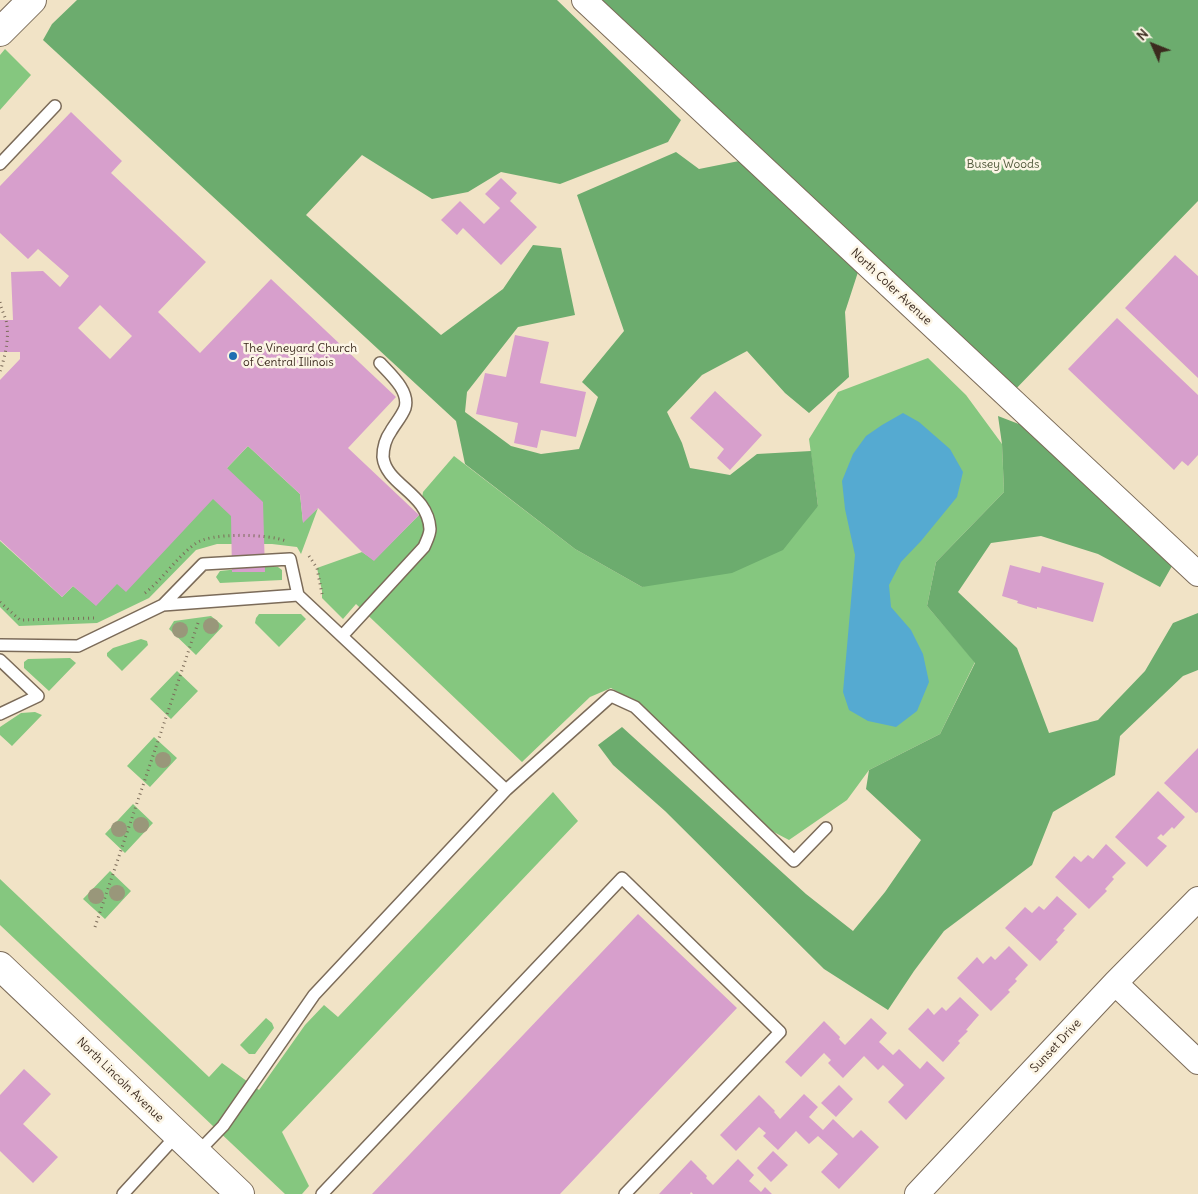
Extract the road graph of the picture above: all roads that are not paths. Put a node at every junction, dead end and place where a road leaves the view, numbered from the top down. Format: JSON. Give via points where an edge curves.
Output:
{"nodes":[{"id":1,"x":32,"y":0,"type":"edge"},
{"id":2,"x":584,"y":0,"type":"edge"},
{"id":3,"x":0,"y":32,"type":"edge"},
{"id":4,"x":55,"y":106,"type":"dead end"},
{"id":5,"x":0,"y":164,"type":"edge"},
{"id":6,"x":380,"y":363,"type":"dead end"},
{"id":7,"x":1198,"y":574,"type":"edge"},
{"id":8,"x":298,"y":595,"type":"junction"},
{"id":9,"x":163,"y":605,"type":"junction"},
{"id":10,"x":342,"y":636,"type":"junction"},
{"id":11,"x":0,"y":645,"type":"edge"},
{"id":12,"x":0,"y":660,"type":"edge"},
{"id":13,"x":0,"y":714,"type":"edge"},
{"id":14,"x":506,"y":790,"type":"junction"},
{"id":15,"x":826,"y":828,"type":"dead end"},
{"id":16,"x":1198,"y":900,"type":"edge"},
{"id":17,"x":0,"y":966,"type":"edge"},
{"id":18,"x":1115,"y":983,"type":"junction"},
{"id":19,"x":1198,"y":1062,"type":"edge"},
{"id":20,"x":177,"y":1135,"type":"junction"},
{"id":21,"x":197,"y":1153,"type":"junction"},
{"id":22,"x":123,"y":1194,"type":"edge"},
{"id":23,"x":240,"y":1194,"type":"edge"},
{"id":24,"x":322,"y":1194,"type":"edge"},
{"id":25,"x":625,"y":1194,"type":"edge"},
{"id":26,"x":917,"y":1194,"type":"edge"}],
"edges":[{"from":1,"to":3,"type":"main road"},
{"from":2,"to":7,"type":"street","name":"North Coler Avenue"},
{"from":4,"to":5,"type":"lane"},
{"from":6,"to":10,"type":"lane","via":[[405,396],[405,408],[386,439],[383,458],[391,475],[416,496],[426,510],[430,531],[424,548]]},
{"from":8,"to":9,"type":"lane"},
{"from":8,"to":9,"type":"lane","via":[[290,559],[203,564]]},
{"from":8,"to":10,"type":"lane"},
{"from":9,"to":11,"type":"lane","via":[[78,646]]},
{"from":10,"to":14,"type":"lane"},
{"from":12,"to":13,"type":"lane","via":[[38,696]]},
{"from":14,"to":15,"type":"lane","via":[[611,696],[635,707],[794,860]]},
{"from":14,"to":21,"type":"lane","via":[[314,995],[224,1126]]},
{"from":16,"to":18,"type":"street","name":"Sunset Drive"},
{"from":17,"to":20,"type":"main road","name":"North Lincoln Avenue"},
{"from":18,"to":19,"type":"street"},
{"from":18,"to":26,"type":"street","name":"Sunset Drive"},
{"from":20,"to":21,"type":"main road","name":"North Lincoln Avenue"},
{"from":20,"to":22,"type":"lane"},
{"from":21,"to":23,"type":"main road","name":"North Lincoln Avenue"},
{"from":24,"to":25,"type":"lane","via":[[622,878],[780,1032]]}]}
